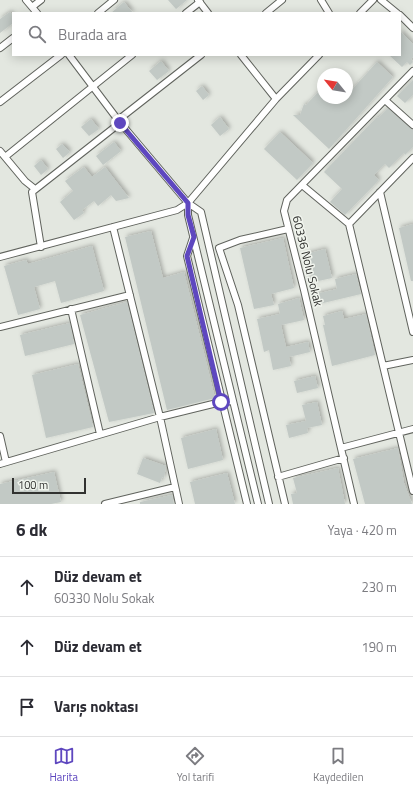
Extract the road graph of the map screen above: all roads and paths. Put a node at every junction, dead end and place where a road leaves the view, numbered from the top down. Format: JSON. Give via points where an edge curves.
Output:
{"nodes":[{"id":1,"x":26,"y":0,"type":"edge"},
{"id":2,"x":41,"y":0,"type":"edge"},
{"id":3,"x":114,"y":0,"type":"edge"},
{"id":4,"x":282,"y":0,"type":"edge"},
{"id":5,"x":321,"y":0,"type":"edge"},
{"id":6,"x":373,"y":0,"type":"edge"},
{"id":7,"x":381,"y":0,"type":"edge"},
{"id":8,"x":199,"y":1,"type":"edge"},
{"id":9,"x":32,"y":7,"type":"junction"},
{"id":10,"x":36,"y":12,"type":"edge"},
{"id":11,"x":99,"y":12,"type":"edge"},
{"id":12,"x":187,"y":12,"type":"edge"},
{"id":13,"x":207,"y":12,"type":"edge"},
{"id":14,"x":267,"y":12,"type":"edge"},
{"id":15,"x":328,"y":12,"type":"edge"},
{"id":16,"x":361,"y":12,"type":"edge"},
{"id":17,"x":396,"y":12,"type":"edge"},
{"id":18,"x":401,"y":16,"type":"edge"},
{"id":19,"x":413,"y":28,"type":"edge"},
{"id":20,"x":12,"y":39,"type":"edge"},
{"id":21,"x":0,"y":48,"type":"edge"},
{"id":22,"x":60,"y":56,"type":"edge"},
{"id":23,"x":70,"y":56,"type":"edge"},
{"id":24,"x":131,"y":56,"type":"edge"},
{"id":25,"x":200,"y":56,"type":"edge"},
{"id":26,"x":243,"y":56,"type":"edge"},
{"id":27,"x":318,"y":56,"type":"edge"},
{"id":28,"x":413,"y":71,"type":"edge"},
{"id":29,"x":92,"y":86,"type":"junction"},
{"id":30,"x":276,"y":99,"type":"junction"},
{"id":31,"x":385,"y":100,"type":"junction"},
{"id":32,"x":0,"y":102,"type":"edge"},
{"id":33,"x":119,"y":122,"type":"junction"},
{"id":34,"x":413,"y":125,"type":"edge"},
{"id":35,"x":0,"y":150,"type":"edge"},
{"id":36,"x":5,"y":156,"type":"junction"},
{"id":37,"x":413,"y":158,"type":"edge"},
{"id":38,"x":302,"y":185,"type":"junction"},
{"id":39,"x":35,"y":189,"type":"junction"},
{"id":40,"x":380,"y":192,"type":"junction"},
{"id":41,"x":188,"y":203,"type":"junction"},
{"id":42,"x":348,"y":224,"type":"junction"},
{"id":43,"x":113,"y":227,"type":"junction"},
{"id":44,"x":288,"y":229,"type":"junction"},
{"id":45,"x":194,"y":237,"type":"junction"},
{"id":46,"x":41,"y":247,"type":"junction"},
{"id":47,"x":0,"y":257,"type":"edge"},
{"id":48,"x":130,"y":295,"type":"junction"},
{"id":49,"x":71,"y":309,"type":"junction"},
{"id":50,"x":0,"y":327,"type":"edge"},
{"id":51,"x":413,"y":332,"type":"edge"},
{"id":52,"x":413,"y":360,"type":"edge"},
{"id":53,"x":383,"y":366,"type":"junction"},
{"id":54,"x":233,"y":401,"type":"junction"},
{"id":55,"x":221,"y":402,"type":"junction"},
{"id":56,"x":160,"y":417,"type":"junction"},
{"id":57,"x":413,"y":429,"type":"edge"},
{"id":58,"x":399,"y":432,"type":"junction"},
{"id":59,"x":100,"y":434,"type":"junction"},
{"id":60,"x":0,"y":436,"type":"edge"},
{"id":61,"x":341,"y":448,"type":"junction"},
{"id":62,"x":344,"y":458,"type":"junction"},
{"id":63,"x":3,"y":463,"type":"edge"},
{"id":64,"x":278,"y":477,"type":"junction"},
{"id":65,"x":175,"y":488,"type":"junction"},
{"id":66,"x":413,"y":490,"type":"edge"},
{"id":67,"x":115,"y":503,"type":"edge"},
{"id":68,"x":105,"y":504,"type":"edge"},
{"id":69,"x":179,"y":504,"type":"edge"},
{"id":70,"x":247,"y":504,"type":"edge"},
{"id":71,"x":258,"y":504,"type":"edge"},
{"id":72,"x":269,"y":504,"type":"edge"},
{"id":73,"x":285,"y":504,"type":"edge"},
{"id":74,"x":354,"y":504,"type":"edge"}],
"edges":[{"from":1,"to":9,"type":"street"},
{"from":2,"to":9,"type":"street"},
{"from":3,"to":11,"type":"street"},
{"from":4,"to":14,"type":"street"},
{"from":5,"to":15,"type":"street"},
{"from":6,"to":16,"type":"street"},
{"from":7,"to":17,"type":"street"},
{"from":8,"to":12,"type":"street"},
{"from":8,"to":13,"type":"street"},
{"from":9,"to":10,"type":"street"},
{"from":18,"to":19,"type":"street"},
{"from":20,"to":21,"type":"street"},
{"from":22,"to":32,"type":"street"},
{"from":23,"to":29,"type":"street"},
{"from":24,"to":29,"type":"street"},
{"from":25,"to":33,"type":"street"},
{"from":26,"to":30,"type":"street"},
{"from":27,"to":30,"type":"street"},
{"from":28,"to":31,"type":"street","name":"60336 Nolu Sokak"},
{"from":29,"to":33,"type":"street"},
{"from":29,"to":36,"type":"street"},
{"from":30,"to":41,"type":"street"},
{"from":31,"to":34,"type":"street"},
{"from":31,"to":38,"type":"street","name":"60336 Nolu Sokak"},
{"from":33,"to":39,"type":"street"},
{"from":33,"to":41,"type":"street"},
{"from":35,"to":36,"type":"street"},
{"from":36,"to":39,"type":"street","via":[[25,181]]},
{"from":37,"to":40,"type":"street"},
{"from":38,"to":42,"type":"street"},
{"from":38,"to":44,"type":"street","name":"60336 Nolu Sokak","via":[[287,200],[284,211]]},
{"from":39,"to":46,"type":"street","via":[[32,192]]},
{"from":40,"to":42,"type":"street"},
{"from":40,"to":51,"type":"street"},
{"from":41,"to":43,"type":"street","via":[[177,210]]},
{"from":41,"to":45,"type":"street","via":[[188,215]]},
{"from":41,"to":72,"type":"street","via":[[201,212],[204,223]]},
{"from":42,"to":53,"type":"street"},
{"from":43,"to":46,"type":"street"},
{"from":43,"to":48,"type":"street"},
{"from":44,"to":61,"type":"street","name":"60336 Nolu Sokak"},
{"from":44,"to":64,"type":"street","via":[[240,240],[220,248],[238,305]]},
{"from":45,"to":54,"type":"street"},
{"from":45,"to":55,"type":"street","via":[[187,256]]},
{"from":46,"to":47,"type":"street"},
{"from":48,"to":49,"type":"street"},
{"from":48,"to":56,"type":"street"},
{"from":49,"to":50,"type":"street"},
{"from":49,"to":59,"type":"street"},
{"from":52,"to":53,"type":"street"},
{"from":53,"to":58,"type":"street"},
{"from":54,"to":55,"type":"street"},
{"from":54,"to":71,"type":"street"},
{"from":55,"to":56,"type":"street"},
{"from":55,"to":70,"type":"street"},
{"from":56,"to":59,"type":"street"},
{"from":56,"to":65,"type":"street"},
{"from":57,"to":58,"type":"street"},
{"from":58,"to":61,"type":"street"},
{"from":58,"to":66,"type":"street"},
{"from":59,"to":63,"type":"street"},
{"from":60,"to":63,"type":"street"},
{"from":61,"to":62,"type":"street","name":"60336 Nolu Sokak"},
{"from":62,"to":64,"type":"street"},
{"from":62,"to":74,"type":"street","name":"60336 Nolu Sokak"},
{"from":64,"to":73,"type":"street"},
{"from":65,"to":67,"type":"street"},
{"from":65,"to":69,"type":"street"},
{"from":67,"to":68,"type":"street"}]}
